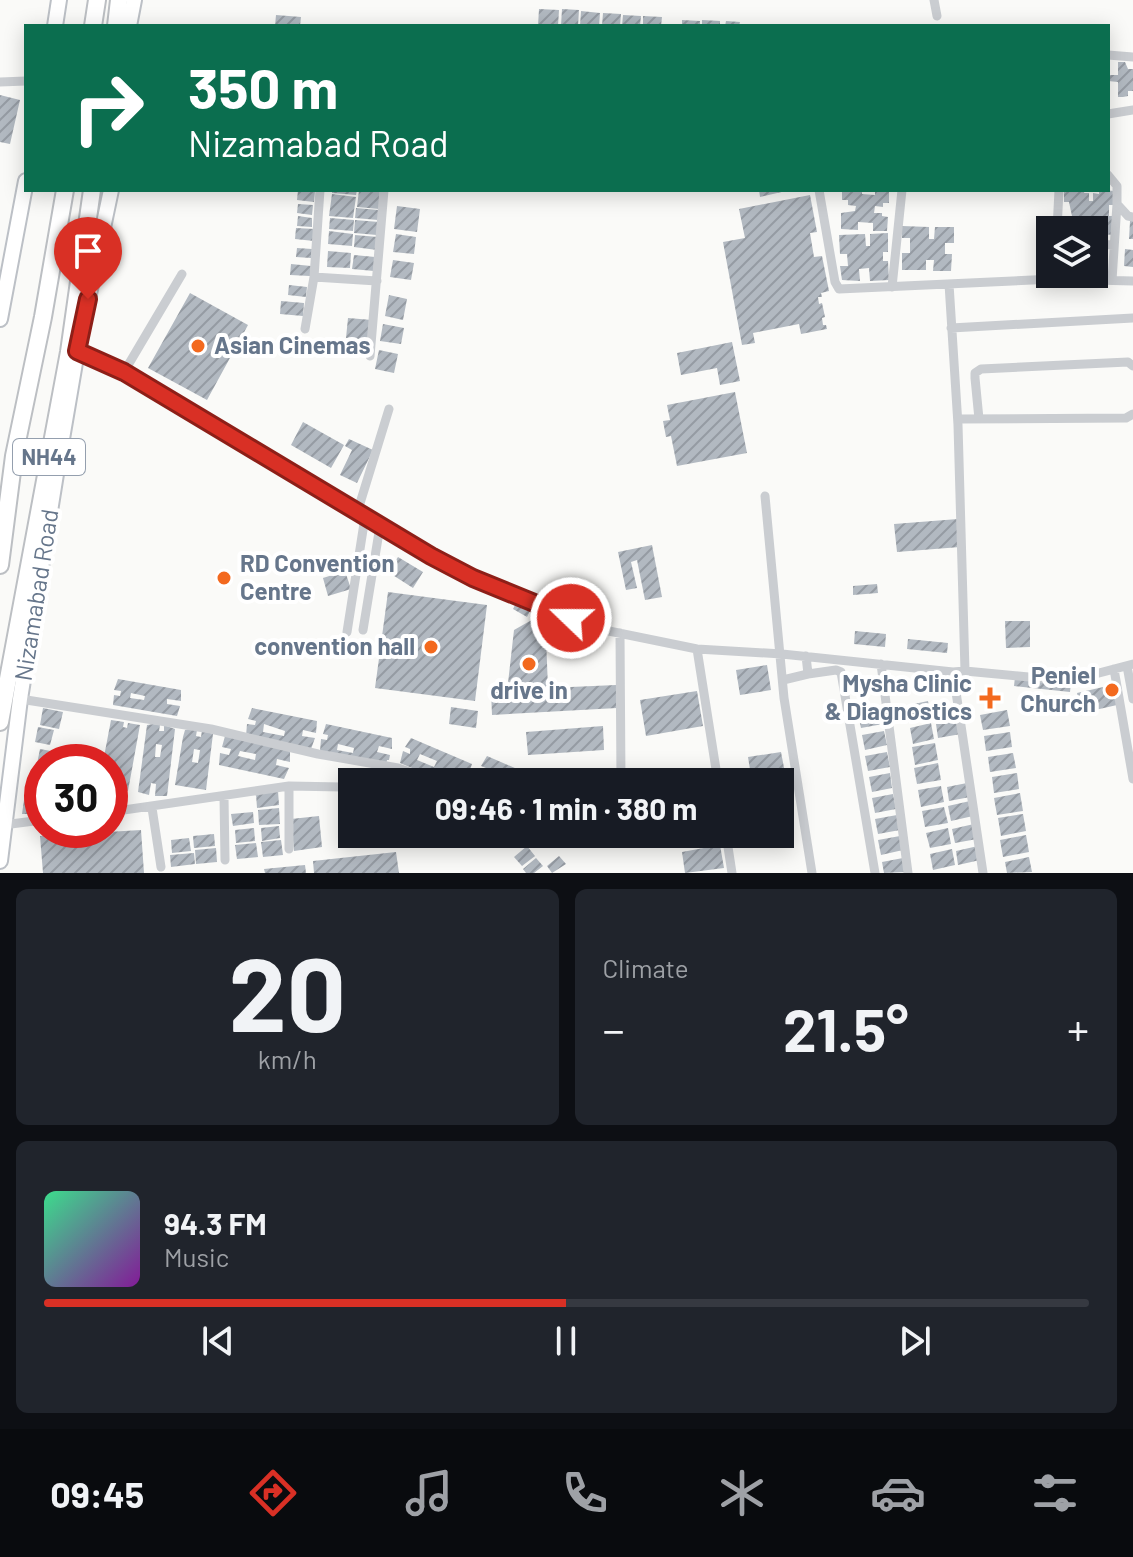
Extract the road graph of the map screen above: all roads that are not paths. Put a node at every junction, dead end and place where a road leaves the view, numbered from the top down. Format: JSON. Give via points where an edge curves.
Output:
{"nodes":[{"id":1,"x":59,"y":0,"type":"edge"},
{"id":2,"x":97,"y":0,"type":"edge"},
{"id":3,"x":119,"y":0,"type":"edge"},
{"id":4,"x":134,"y":0,"type":"edge"},
{"id":5,"x":934,"y":0,"type":"edge"},
{"id":6,"x":937,"y":16,"type":"dead end"},
{"id":7,"x":55,"y":24,"type":"edge"},
{"id":8,"x":93,"y":24,"type":"edge"},
{"id":9,"x":116,"y":24,"type":"edge"},
{"id":10,"x":129,"y":24,"type":"edge"},
{"id":11,"x":1110,"y":55,"type":"edge"},
{"id":12,"x":1133,"y":57,"type":"edge"},
{"id":13,"x":24,"y":81,"type":"edge"},
{"id":14,"x":0,"y":82,"type":"edge"},
{"id":15,"x":1133,"y":110,"type":"edge"},
{"id":16,"x":1110,"y":114,"type":"edge"},
{"id":17,"x":1113,"y":186,"type":"edge"},
{"id":18,"x":24,"y":192,"type":"edge"},
{"id":19,"x":65,"y":192,"type":"edge"},
{"id":20,"x":92,"y":192,"type":"edge"},
{"id":21,"x":111,"y":192,"type":"edge"},
{"id":22,"x":320,"y":192,"type":"edge"},
{"id":23,"x":384,"y":192,"type":"edge"},
{"id":24,"x":819,"y":192,"type":"edge"},
{"id":25,"x":902,"y":192,"type":"edge"},
{"id":26,"x":1059,"y":192,"type":"edge"},
{"id":27,"x":1117,"y":204,"type":"junction"},
{"id":28,"x":1058,"y":216,"type":"edge"},
{"id":29,"x":1133,"y":217,"type":"edge"},
{"id":30,"x":1108,"y":245,"type":"edge"},
{"id":31,"x":1114,"y":245,"type":"junction"},
{"id":32,"x":182,"y":274,"type":"dead end"},
{"id":33,"x":314,"y":277,"type":"junction"},
{"id":34,"x":1036,"y":277,"type":"edge"},
{"id":35,"x":1108,"y":280,"type":"edge"},
{"id":36,"x":1112,"y":280,"type":"junction"},
{"id":37,"x":377,"y":281,"type":"junction"},
{"id":38,"x":1133,"y":281,"type":"edge"},
{"id":39,"x":949,"y":284,"type":"junction"},
{"id":40,"x":892,"y":287,"type":"junction"},
{"id":41,"x":1133,"y":318,"type":"edge"},
{"id":42,"x":0,"y":319,"type":"edge"},
{"id":43,"x":951,"y":328,"type":"junction"},
{"id":44,"x":305,"y":329,"type":"dead end"},
{"id":45,"x":73,"y":349,"type":"junction"},
{"id":46,"x":370,"y":356,"type":"dead end"},
{"id":47,"x":1133,"y":366,"type":"edge"},
{"id":48,"x":124,"y":372,"type":"junction"},
{"id":49,"x":389,"y":409,"type":"dead end"},
{"id":50,"x":1133,"y":414,"type":"edge"},
{"id":51,"x":958,"y":419,"type":"junction"},
{"id":52,"x":979,"y":419,"type":"junction"},
{"id":53,"x":765,"y":496,"type":"dead end"},
{"id":54,"x":361,"y":515,"type":"junction"},
{"id":55,"x":380,"y":526,"type":"junction"},
{"id":56,"x":0,"y":565,"type":"edge"},
{"id":57,"x":363,"y":630,"type":"dead end"},
{"id":58,"x":347,"y":632,"type":"dead end"},
{"id":59,"x":620,"y":633,"type":"junction"},
{"id":60,"x":697,"y":649,"type":"junction"},
{"id":61,"x":782,"y":654,"type":"junction"},
{"id":62,"x":806,"y":656,"type":"junction"},
{"id":63,"x":881,"y":664,"type":"junction"},
{"id":64,"x":1130,"y":665,"type":"edge"},
{"id":65,"x":1114,"y":669,"type":"junction"},
{"id":66,"x":965,"y":671,"type":"junction"},
{"id":67,"x":953,"y":672,"type":"junction"},
{"id":68,"x":808,"y":674,"type":"junction"},
{"id":69,"x":783,"y":680,"type":"junction"},
{"id":70,"x":20,"y":699,"type":"junction"},
{"id":71,"x":1133,"y":699,"type":"edge"},
{"id":72,"x":0,"y":722,"type":"edge"},
{"id":73,"x":384,"y":766,"type":"junction"},
{"id":74,"x":381,"y":768,"type":"edge"},
{"id":75,"x":391,"y":768,"type":"edge"},
{"id":76,"x":621,"y":768,"type":"edge"},
{"id":77,"x":716,"y":768,"type":"edge"},
{"id":78,"x":1133,"y":773,"type":"edge"},
{"id":79,"x":289,"y":786,"type":"junction"},
{"id":80,"x":338,"y":787,"type":"edge"},
{"id":81,"x":224,"y":797,"type":"junction"},
{"id":82,"x":152,"y":808,"type":"junction"},
{"id":83,"x":128,"y":810,"type":"edge"},
{"id":84,"x":24,"y":822,"type":"edge"},
{"id":85,"x":3,"y":825,"type":"junction"},
{"id":86,"x":728,"y":848,"type":"edge"},
{"id":87,"x":289,"y":849,"type":"dead end"},
{"id":88,"x":225,"y":860,"type":"dead end"},
{"id":89,"x":0,"y":861,"type":"edge"},
{"id":90,"x":161,"y":867,"type":"dead end"},
{"id":91,"x":732,"y":873,"type":"edge"},
{"id":92,"x":812,"y":873,"type":"edge"},
{"id":93,"x":875,"y":873,"type":"edge"},
{"id":94,"x":908,"y":873,"type":"edge"},
{"id":95,"x":983,"y":873,"type":"edge"}],
"edges":[{"from":1,"to":7,"type":"main road"},
{"from":2,"to":8,"type":"highway"},
{"from":3,"to":9,"type":"highway"},
{"from":4,"to":10,"type":"main road"},
{"from":5,"to":6,"type":"street"},
{"from":11,"to":12,"type":"street"},
{"from":13,"to":14,"type":"street"},
{"from":15,"to":16,"type":"street"},
{"from":17,"to":27,"type":"street"},
{"from":18,"to":42,"type":"main road"},
{"from":19,"to":56,"type":"highway","name":"Nizamabad Road","number":"NH44","via":[[14,456]]},
{"from":20,"to":45,"type":"highway","name":"Nizamabad Road","number":"NH44"},
{"from":21,"to":45,"type":"main road","name":"Nizamabad Road"},
{"from":22,"to":33,"type":"street"},
{"from":23,"to":37,"type":"street"},
{"from":24,"to":40,"type":"street","via":[[839,289]]},
{"from":25,"to":40,"type":"street"},
{"from":26,"to":28,"type":"street"},
{"from":27,"to":29,"type":"street"},
{"from":27,"to":31,"type":"street"},
{"from":30,"to":31,"type":"street"},
{"from":31,"to":36,"type":"street"},
{"from":32,"to":48,"type":"street"},
{"from":33,"to":37,"type":"street"},
{"from":33,"to":44,"type":"street"},
{"from":34,"to":39,"type":"street"},
{"from":35,"to":36,"type":"street"},
{"from":36,"to":38,"type":"street"},
{"from":37,"to":46,"type":"street"},
{"from":39,"to":40,"type":"street"},
{"from":39,"to":43,"type":"street"},
{"from":41,"to":43,"type":"street"},
{"from":43,"to":51,"type":"street"},
{"from":45,"to":48,"type":"street"},
{"from":45,"to":70,"type":"main road","name":"Nizamabad Road"},
{"from":45,"to":72,"type":"highway","name":"Nizamabad Road","number":"NH44"},
{"from":47,"to":52,"type":"street","via":[[1128,362],[981,369],[975,373]]},
{"from":48,"to":54,"type":"street"},
{"from":49,"to":54,"type":"street"},
{"from":50,"to":52,"type":"street"},
{"from":51,"to":52,"type":"street"},
{"from":51,"to":66,"type":"street"},
{"from":53,"to":61,"type":"street"},
{"from":54,"to":55,"type":"street"},
{"from":54,"to":58,"type":"street"},
{"from":55,"to":57,"type":"street"},
{"from":55,"to":59,"type":"street","via":[[473,578]]},
{"from":59,"to":60,"type":"street"},
{"from":59,"to":76,"type":"street"},
{"from":60,"to":61,"type":"street"},
{"from":60,"to":77,"type":"street"},
{"from":61,"to":62,"type":"street"},
{"from":61,"to":69,"type":"street"},
{"from":62,"to":63,"type":"street"},
{"from":62,"to":68,"type":"street"},
{"from":63,"to":67,"type":"street"},
{"from":63,"to":94,"type":"street"},
{"from":64,"to":65,"type":"street"},
{"from":64,"to":71,"type":"street"},
{"from":65,"to":66,"type":"street","via":[[1060,680]]},
{"from":65,"to":78,"type":"street"},
{"from":66,"to":67,"type":"street"},
{"from":67,"to":95,"type":"street"},
{"from":68,"to":69,"type":"street"},
{"from":68,"to":93,"type":"street","via":[[841,672]]},
{"from":69,"to":92,"type":"street"},
{"from":70,"to":73,"type":"street","via":[[211,729]]},
{"from":70,"to":85,"type":"main road","name":"Nizamabad Road"},
{"from":73,"to":74,"type":"street"},
{"from":73,"to":75,"type":"street"},
{"from":79,"to":80,"type":"street"},
{"from":79,"to":81,"type":"street"},
{"from":79,"to":87,"type":"street"},
{"from":81,"to":82,"type":"street"},
{"from":81,"to":88,"type":"street"},
{"from":82,"to":83,"type":"street"},
{"from":82,"to":90,"type":"street"},
{"from":84,"to":85,"type":"street"},
{"from":85,"to":89,"type":"main road","name":"Nizamabad Road"},
{"from":86,"to":91,"type":"street"}]}
